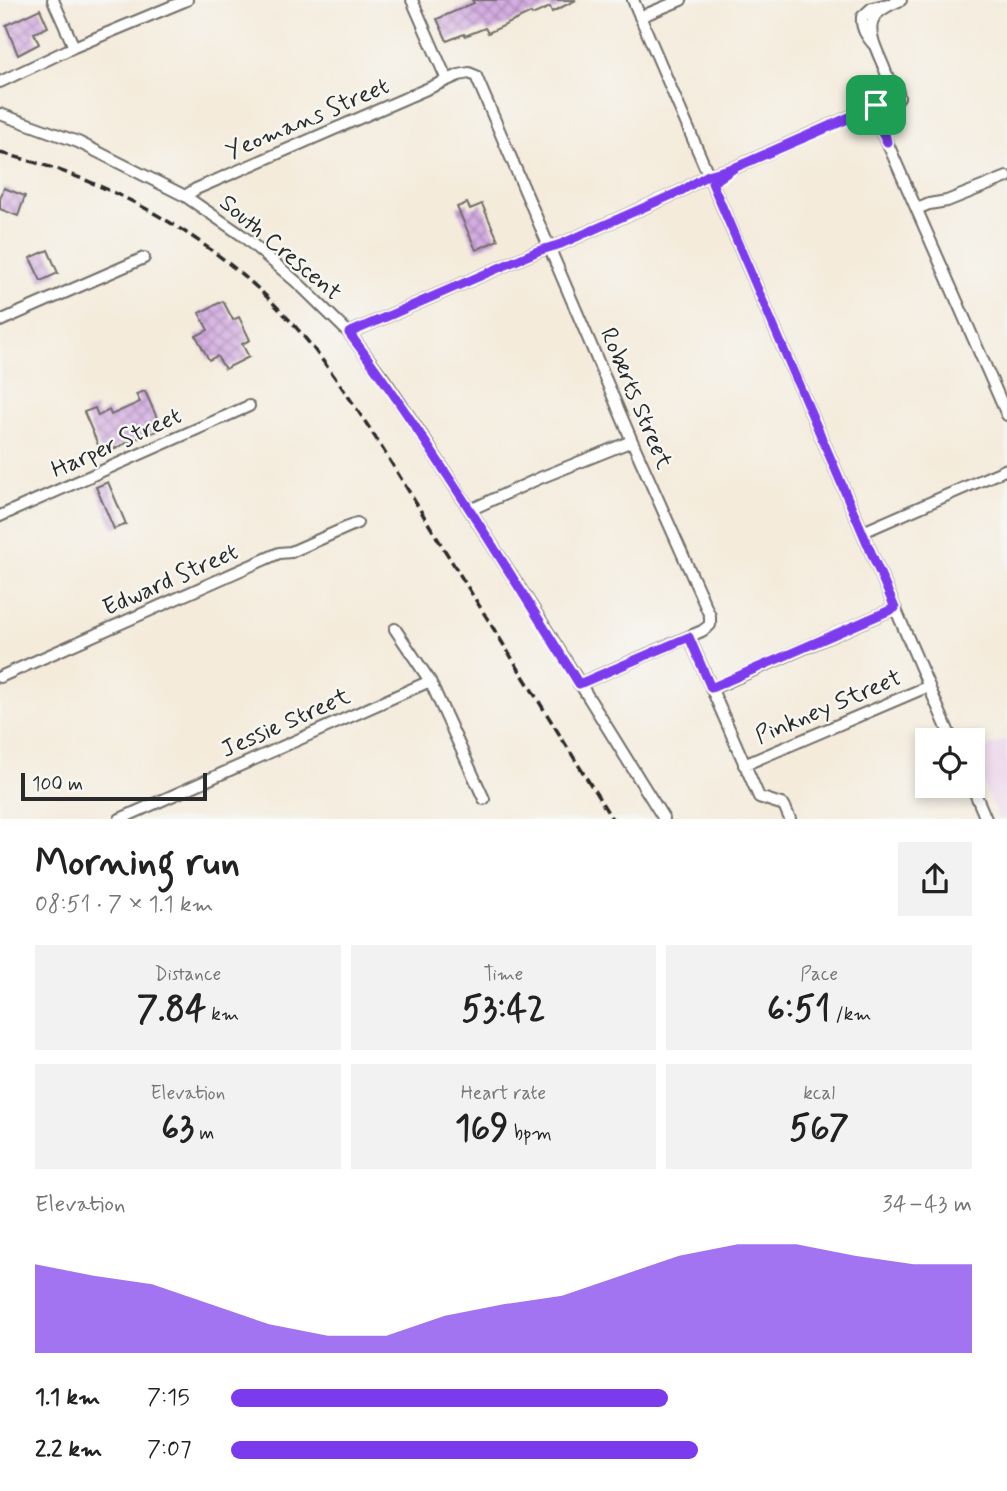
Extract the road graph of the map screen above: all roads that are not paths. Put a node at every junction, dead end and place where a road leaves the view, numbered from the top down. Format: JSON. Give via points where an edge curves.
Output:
{"nodes":[{"id":1,"x":53,"y":0,"type":"edge"},
{"id":2,"x":187,"y":0,"type":"edge"},
{"id":3,"x":633,"y":0,"type":"edge"},
{"id":4,"x":681,"y":0,"type":"edge"},
{"id":5,"x":415,"y":1,"type":"edge"},
{"id":6,"x":896,"y":2,"type":"edge"},
{"id":7,"x":640,"y":17,"type":"junction"},
{"id":8,"x":74,"y":47,"type":"junction"},
{"id":9,"x":447,"y":80,"type":"junction"},
{"id":10,"x":0,"y":82,"type":"edge"},
{"id":11,"x":874,"y":108,"type":"junction"},
{"id":12,"x":0,"y":114,"type":"edge"},
{"id":13,"x":1007,"y":177,"type":"edge"},
{"id":14,"x":710,"y":179,"type":"junction"},
{"id":15,"x":185,"y":196,"type":"junction"},
{"id":16,"x":919,"y":213,"type":"junction"},
{"id":17,"x":549,"y":248,"type":"junction"},
{"id":18,"x":144,"y":258,"type":"dead end"},
{"id":19,"x":0,"y":321,"type":"edge"},
{"id":20,"x":349,"y":333,"type":"junction"},
{"id":21,"x":1003,"y":393,"type":"edge"},
{"id":22,"x":249,"y":406,"type":"dead end"},
{"id":23,"x":1007,"y":415,"type":"edge"},
{"id":24,"x":632,"y":441,"type":"junction"},
{"id":25,"x":1007,"y":469,"type":"edge"},
{"id":26,"x":470,"y":510,"type":"junction"},
{"id":27,"x":0,"y":516,"type":"edge"},
{"id":28,"x":357,"y":523,"type":"dead end"},
{"id":29,"x":863,"y":532,"type":"junction"},
{"id":30,"x":895,"y":608,"type":"junction"},
{"id":31,"x":395,"y":629,"type":"dead end"},
{"id":32,"x":689,"y":637,"type":"junction"},
{"id":33,"x":0,"y":677,"type":"edge"},
{"id":34,"x":430,"y":681,"type":"junction"},
{"id":35,"x":579,"y":684,"type":"junction"},
{"id":36,"x":929,"y":686,"type":"junction"},
{"id":37,"x":711,"y":688,"type":"junction"},
{"id":38,"x":947,"y":728,"type":"edge"},
{"id":39,"x":744,"y":765,"type":"junction"},
{"id":40,"x":976,"y":798,"type":"edge"},
{"id":41,"x":484,"y":799,"type":"dead end"},
{"id":42,"x":120,"y":819,"type":"edge"},
{"id":43,"x":664,"y":819,"type":"edge"},
{"id":44,"x":790,"y":819,"type":"edge"},
{"id":45,"x":986,"y":819,"type":"edge"}],
"edges":[{"from":1,"to":8,"type":"street"},
{"from":2,"to":8,"type":"street"},
{"from":3,"to":7,"type":"street"},
{"from":4,"to":7,"type":"street"},
{"from":5,"to":9,"type":"street"},
{"from":6,"to":11,"type":"street","via":[[872,22],[875,46],[894,97]]},
{"from":7,"to":14,"type":"street"},
{"from":8,"to":10,"type":"street"},
{"from":9,"to":15,"type":"street","name":"Yeomans Street"},
{"from":9,"to":17,"type":"street","name":"Roberts Street","via":[[469,73],[476,76]]},
{"from":11,"to":14,"type":"street"},
{"from":11,"to":16,"type":"street"},
{"from":12,"to":15,"type":"street","name":"South Crescent","via":[[78,142]]},
{"from":13,"to":16,"type":"street","via":[[929,204]]},
{"from":14,"to":17,"type":"street","via":[[702,187],[681,191]]},
{"from":14,"to":29,"type":"street"},
{"from":15,"to":20,"type":"street","name":"South Crescent","via":[[243,236]]},
{"from":16,"to":21,"type":"street"},
{"from":17,"to":20,"type":"street"},
{"from":17,"to":24,"type":"street","name":"Roberts Street"},
{"from":18,"to":19,"type":"street"},
{"from":20,"to":26,"type":"street","name":"South Crescent"},
{"from":21,"to":23,"type":"street"},
{"from":22,"to":27,"type":"street","name":"Harper Street"},
{"from":24,"to":26,"type":"street"},
{"from":24,"to":32,"type":"street","name":"Roberts Street","via":[[710,616],[710,625]]},
{"from":25,"to":29,"type":"street"},
{"from":26,"to":35,"type":"street","name":"South Crescent"},
{"from":28,"to":33,"type":"street","name":"Edward Street"},
{"from":29,"to":30,"type":"street"},
{"from":30,"to":36,"type":"street"},
{"from":30,"to":37,"type":"street"},
{"from":31,"to":34,"type":"street"},
{"from":32,"to":35,"type":"street"},
{"from":32,"to":37,"type":"street"},
{"from":34,"to":41,"type":"street"},
{"from":34,"to":42,"type":"street","name":"Jessie Street"},
{"from":35,"to":43,"type":"street","name":"South Crescent"},
{"from":36,"to":38,"type":"street"},
{"from":36,"to":39,"type":"street","name":"Pinkney Street"},
{"from":37,"to":39,"type":"street"},
{"from":39,"to":44,"type":"street","via":[[759,797],[784,805]]},
{"from":40,"to":45,"type":"street"}]}
